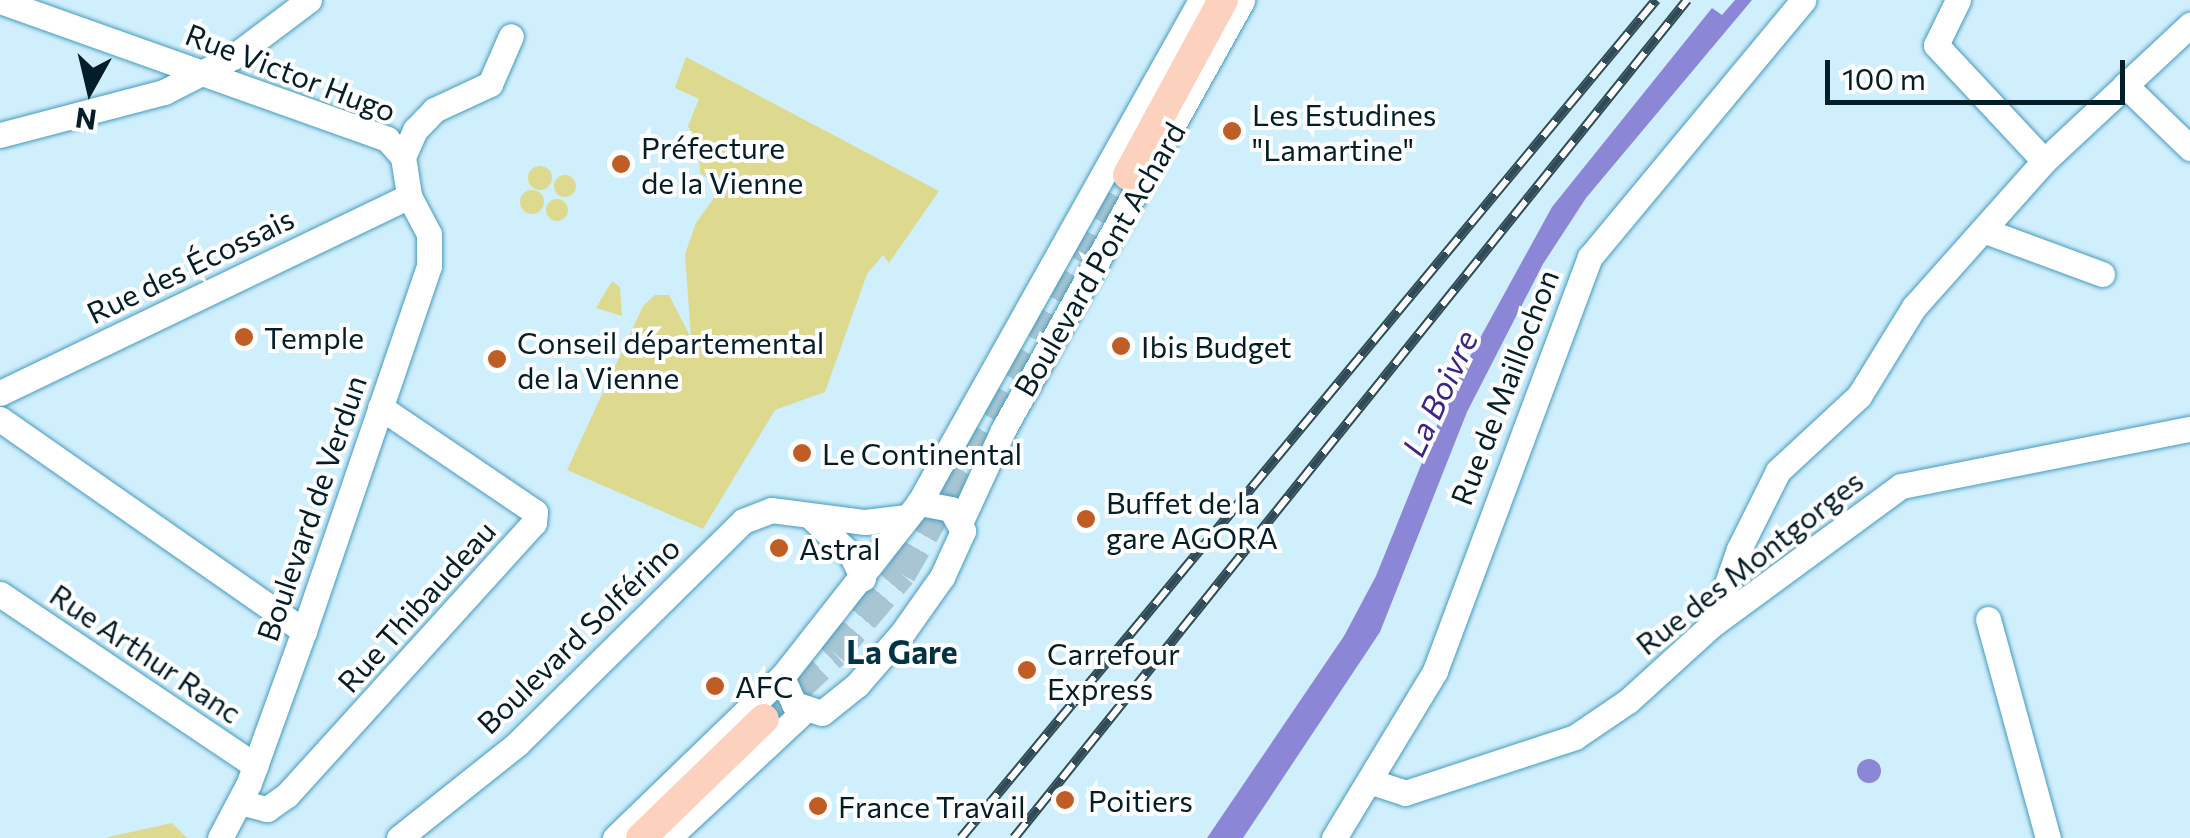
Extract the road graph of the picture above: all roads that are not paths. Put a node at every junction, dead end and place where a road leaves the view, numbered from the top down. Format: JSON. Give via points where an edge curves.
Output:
{"nodes":[{"id":1,"x":309,"y":0,"type":"edge"},
{"id":2,"x":1201,"y":0,"type":"edge"},
{"id":3,"x":1223,"y":0,"type":"edge"},
{"id":4,"x":1242,"y":0,"type":"edge"},
{"id":5,"x":1803,"y":0,"type":"edge"},
{"id":6,"x":1958,"y":0,"type":"edge"},
{"id":7,"x":0,"y":1,"type":"edge"},
{"id":8,"x":2190,"y":25,"type":"edge"},
{"id":9,"x":511,"y":36,"type":"dead end"},
{"id":10,"x":205,"y":71,"type":"junction"},
{"id":11,"x":2125,"y":85,"type":"junction"},
{"id":12,"x":414,"y":130,"type":"junction"},
{"id":13,"x":372,"y":132,"type":"junction"},
{"id":14,"x":0,"y":135,"type":"edge"},
{"id":15,"x":2190,"y":148,"type":"edge"},
{"id":16,"x":404,"y":157,"type":"junction"},
{"id":17,"x":2044,"y":161,"type":"junction"},
{"id":18,"x":1128,"y":175,"type":"tunnel mouth"},
{"id":19,"x":409,"y":196,"type":"junction"},
{"id":20,"x":1983,"y":230,"type":"junction"},
{"id":21,"x":2102,"y":274,"type":"dead end"},
{"id":22,"x":0,"y":392,"type":"edge"},
{"id":23,"x":380,"y":407,"type":"junction"},
{"id":24,"x":0,"y":419,"type":"edge"},
{"id":25,"x":2190,"y":429,"type":"edge"},
{"id":26,"x":913,"y":510,"type":"junction"},
{"id":27,"x":812,"y":518,"type":"junction"},
{"id":28,"x":962,"y":521,"type":"junction"},
{"id":29,"x":862,"y":579,"type":"junction"},
{"id":30,"x":0,"y":594,"type":"edge"},
{"id":31,"x":1988,"y":619,"type":"dead end"},
{"id":32,"x":1713,"y":624,"type":"junction"},
{"id":33,"x":304,"y":631,"type":"junction"},
{"id":34,"x":782,"y":677,"type":"junction"},
{"id":35,"x":804,"y":711,"type":"junction"},
{"id":36,"x":764,"y":720,"type":"tunnel mouth"},
{"id":37,"x":256,"y":766,"type":"junction"},
{"id":38,"x":1369,"y":780,"type":"junction"},
{"id":39,"x":240,"y":802,"type":"junction"},
{"id":40,"x":220,"y":838,"type":"edge"},
{"id":41,"x":399,"y":838,"type":"edge"},
{"id":42,"x":614,"y":838,"type":"edge"},
{"id":43,"x":642,"y":838,"type":"edge"},
{"id":44,"x":668,"y":838,"type":"edge"},
{"id":45,"x":1334,"y":838,"type":"edge"},
{"id":46,"x":2048,"y":838,"type":"edge"}],
"edges":[{"from":1,"to":10,"type":"street"},
{"from":2,"to":26,"type":"street","name":"Boulevard Pont Achard"},
{"from":3,"to":18,"type":"main road","name":"Boulevard Pont Achard"},
{"from":4,"to":28,"type":"street","name":"Boulevard Pont Achard","via":[[1002,430]]},
{"from":5,"to":38,"type":"street","name":"Rue de Maillochon","via":[[1590,257],[1435,672]]},
{"from":6,"to":17,"type":"street","via":[[1936,46]]},
{"from":7,"to":10,"type":"street","name":"Rue Victor Hugo"},
{"from":8,"to":11,"type":"street"},
{"from":9,"to":12,"type":"street","via":[[490,84],[448,101]]},
{"from":10,"to":13,"type":"street","name":"Rue Victor Hugo"},
{"from":10,"to":14,"type":"street","via":[[114,109]]},
{"from":11,"to":15,"type":"street"},
{"from":11,"to":17,"type":"street"},
{"from":12,"to":13,"type":"street"},
{"from":12,"to":16,"type":"street"},
{"from":13,"to":16,"type":"street","name":"Rue Victor Hugo"},
{"from":16,"to":19,"type":"street","name":"Rue Victor Hugo"},
{"from":17,"to":20,"type":"street"},
{"from":19,"to":22,"type":"street","name":"Rue des Écossais"},
{"from":19,"to":23,"type":"street","name":"Boulevard de Verdun","via":[[429,234],[429,266]]},
{"from":20,"to":21,"type":"street"},
{"from":20,"to":32,"type":"street","via":[[1888,341],[1859,396],[1778,471],[1739,549]]},
{"from":23,"to":33,"type":"street","name":"Boulevard de Verdun"},
{"from":23,"to":39,"type":"street","name":"Rue Thibaudeau","via":[[535,512],[534,523],[276,806]]},
{"from":24,"to":33,"type":"street"},
{"from":25,"to":32,"type":"street","name":"Rue des Montgorges","via":[[1902,486]]},
{"from":26,"to":27,"type":"street","name":"Boulevard Solférino"},
{"from":26,"to":28,"type":"street","via":[[944,505]]},
{"from":26,"to":29,"type":"street","name":"Boulevard Pont Achard"},
{"from":27,"to":29,"type":"street","via":[[852,556]]},
{"from":27,"to":41,"type":"street","name":"Boulevard Solférino","via":[[771,510],[744,522],[517,744]]},
{"from":28,"to":35,"type":"street","name":"Boulevard Pont Achard","via":[[954,557],[903,632],[836,705]]},
{"from":29,"to":34,"type":"street","name":"Boulevard Pont Achard"},
{"from":30,"to":37,"type":"street","name":"Rue Arthur Ranc"},
{"from":31,"to":46,"type":"street"},
{"from":32,"to":38,"type":"street","name":"Rue des Montgorges","via":[[1628,701],[1576,737],[1405,793]]},
{"from":33,"to":37,"type":"street","name":"Boulevard de Verdun"},
{"from":34,"to":35,"type":"street","via":[[786,694]]},
{"from":34,"to":42,"type":"street","name":"Boulevard Pont Achard"},
{"from":35,"to":44,"type":"street","name":"Boulevard Pont Achard"},
{"from":36,"to":43,"type":"main road"},
{"from":37,"to":39,"type":"street","name":"Boulevard de Verdun"},
{"from":38,"to":45,"type":"street","name":"Rue de Maillochon"},
{"from":39,"to":40,"type":"street","name":"Boulevard de Verdun"}]}
